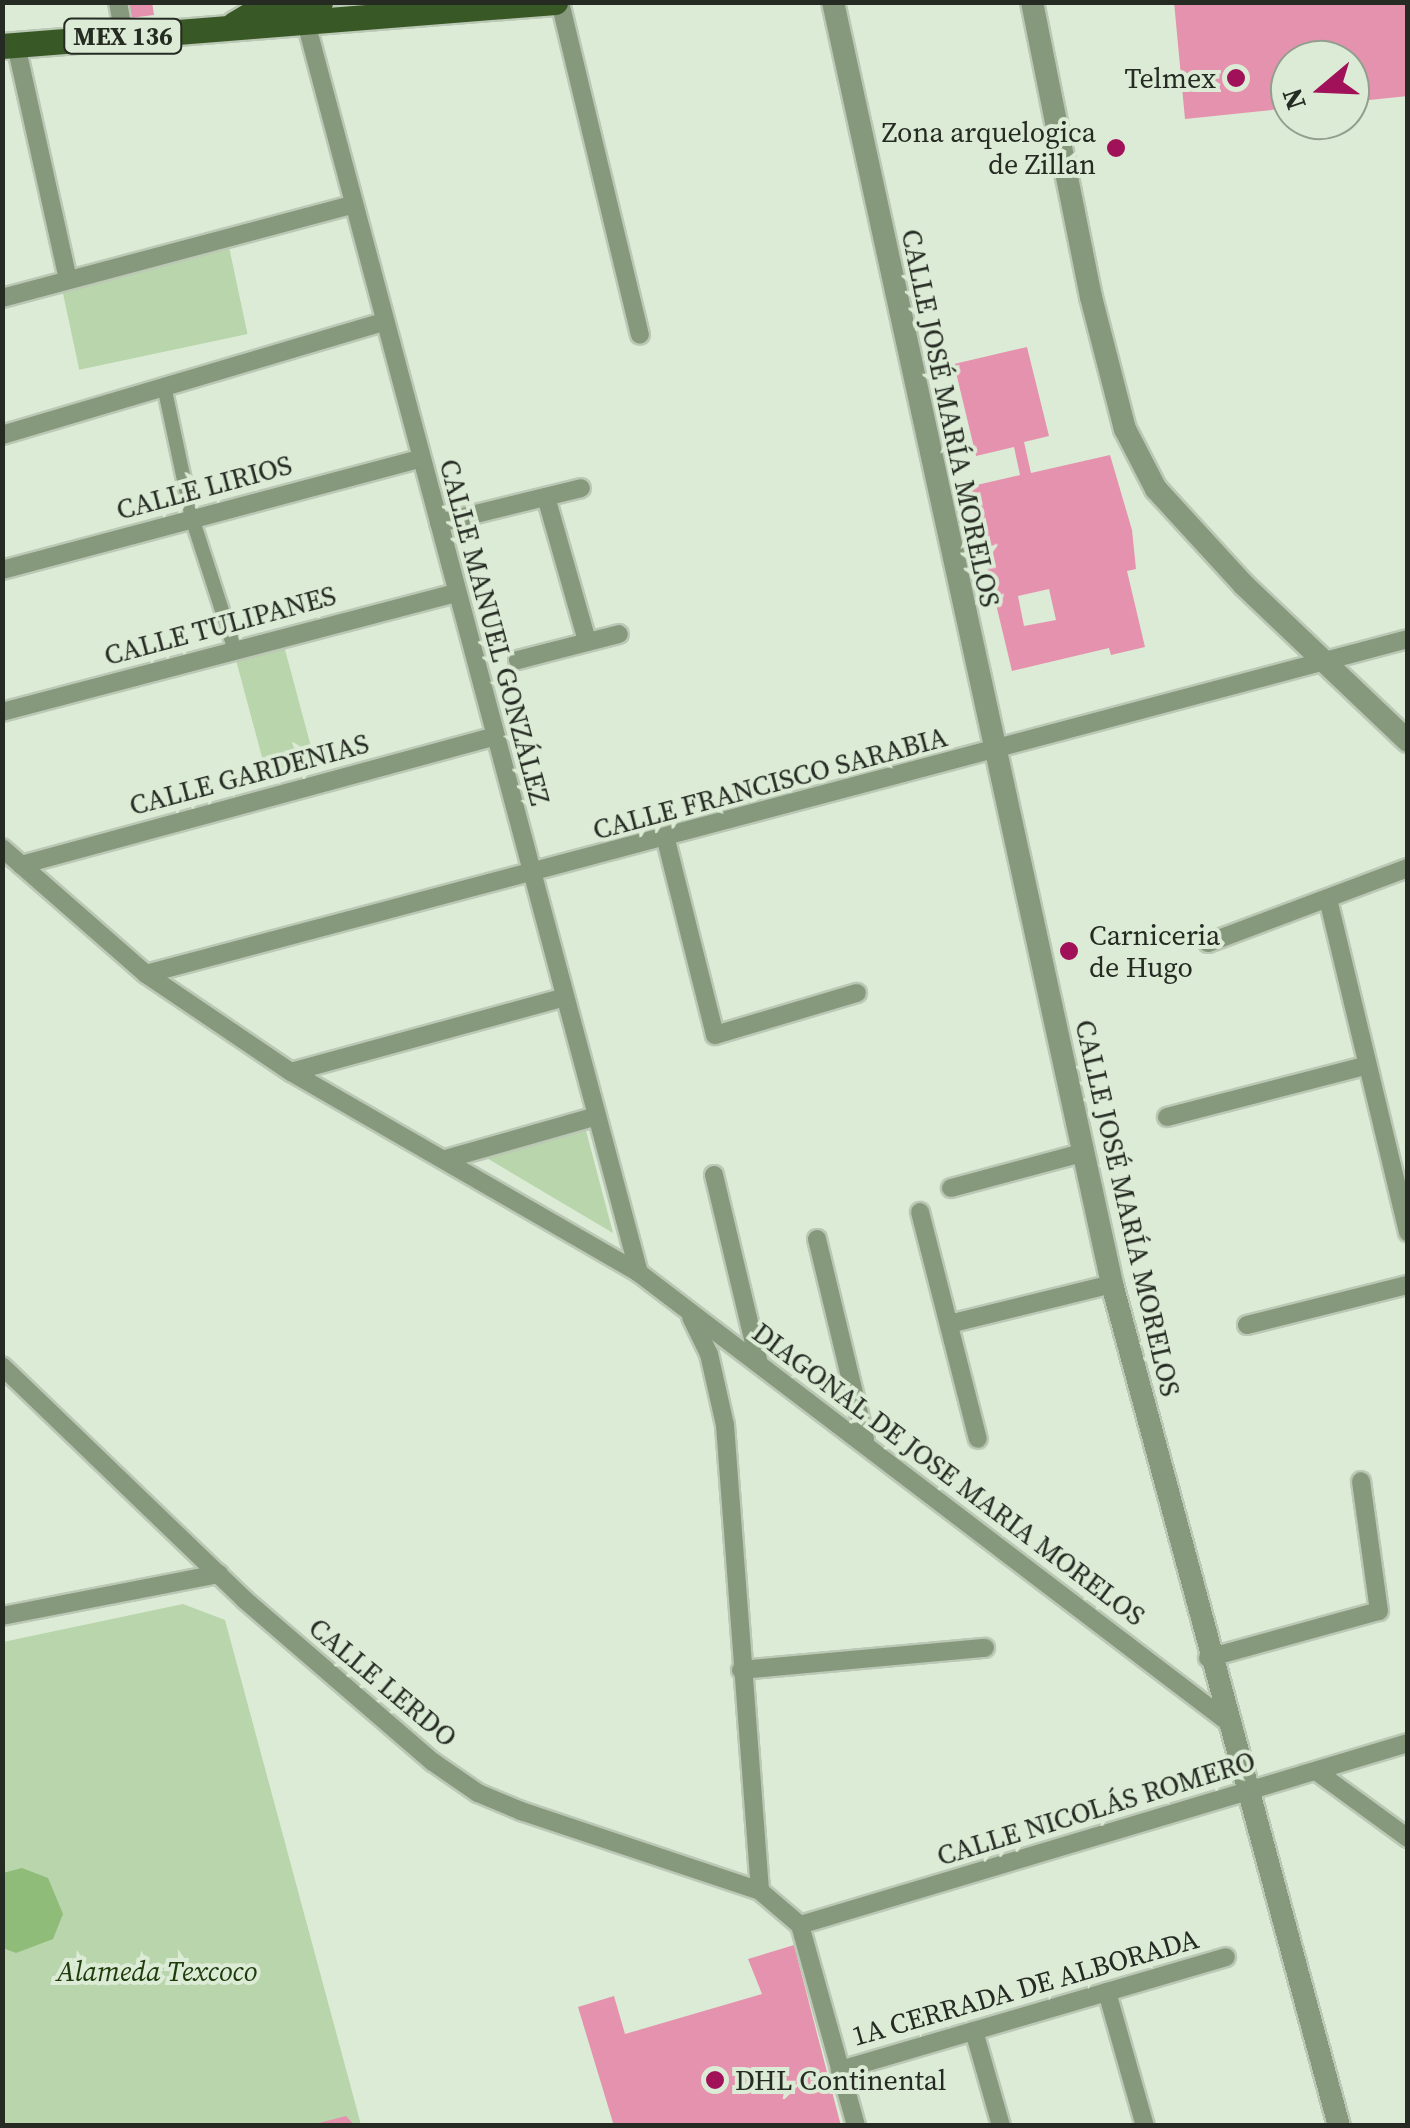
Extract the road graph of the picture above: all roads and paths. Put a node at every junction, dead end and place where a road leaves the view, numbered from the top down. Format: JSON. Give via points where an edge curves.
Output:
{"nodes":[{"id":1,"x":118,"y":2,"type":"edge"},
{"id":2,"x":558,"y":2,"type":"edge"},
{"id":3,"x":833,"y":2,"type":"edge"},
{"id":4,"x":1032,"y":2,"type":"edge"},
{"id":5,"x":309,"y":10,"type":"edge"},
{"id":6,"x":124,"y":36,"type":"junction"},
{"id":7,"x":9,"y":46,"type":"edge"},
{"id":8,"x":352,"y":205,"type":"junction"},
{"id":9,"x":68,"y":279,"type":"junction"},
{"id":10,"x":2,"y":298,"type":"edge"},
{"id":11,"x":384,"y":322,"type":"junction"},
{"id":12,"x":640,"y":334,"type":"dead end"},
{"id":13,"x":164,"y":386,"type":"junction"},
{"id":14,"x":2,"y":435,"type":"edge"},
{"id":15,"x":419,"y":459,"type":"junction"},
{"id":16,"x":581,"y":488,"type":"dead end"},
{"id":17,"x":546,"y":497,"type":"junction"},
{"id":18,"x":192,"y":518,"type":"junction"},
{"id":19,"x":439,"y":523,"type":"junction"},
{"id":20,"x":2,"y":570,"type":"edge"},
{"id":21,"x":453,"y":594,"type":"junction"},
{"id":22,"x":619,"y":634,"type":"dead end"},
{"id":23,"x":1408,"y":639,"type":"edge"},
{"id":24,"x":587,"y":641,"type":"junction"},
{"id":25,"x":234,"y":647,"type":"junction"},
{"id":26,"x":518,"y":660,"type":"dead end"},
{"id":27,"x":1321,"y":661,"type":"junction"},
{"id":28,"x":2,"y":712,"type":"edge"},
{"id":29,"x":492,"y":737,"type":"junction"},
{"id":30,"x":1408,"y":742,"type":"edge"},
{"id":31,"x":994,"y":750,"type":"junction"},
{"id":32,"x":666,"y":840,"type":"junction"},
{"id":33,"x":2,"y":848,"type":"edge"},
{"id":34,"x":21,"y":865,"type":"junction"},
{"id":35,"x":1408,"y":868,"type":"edge"},
{"id":36,"x":534,"y":876,"type":"junction"},
{"id":37,"x":1328,"y":899,"type":"junction"},
{"id":38,"x":1208,"y":944,"type":"dead end"},
{"id":39,"x":146,"y":974,"type":"junction"},
{"id":40,"x":856,"y":993,"type":"dead end"},
{"id":41,"x":566,"y":997,"type":"junction"},
{"id":42,"x":1364,"y":1066,"type":"junction"},
{"id":43,"x":291,"y":1072,"type":"junction"},
{"id":44,"x":597,"y":1116,"type":"junction"},
{"id":45,"x":1167,"y":1117,"type":"dead end"},
{"id":46,"x":1082,"y":1153,"type":"junction"},
{"id":47,"x":446,"y":1160,"type":"junction"},
{"id":48,"x":714,"y":1174,"type":"dead end"},
{"id":49,"x":951,"y":1188,"type":"dead end"},
{"id":50,"x":920,"y":1212,"type":"dead end"},
{"id":51,"x":1408,"y":1233,"type":"edge"},
{"id":52,"x":817,"y":1239,"type":"dead end"},
{"id":53,"x":639,"y":1274,"type":"junction"},
{"id":54,"x":1112,"y":1284,"type":"junction"},
{"id":55,"x":1408,"y":1284,"type":"edge"},
{"id":56,"x":688,"y":1312,"type":"junction"},
{"id":57,"x":949,"y":1324,"type":"junction"},
{"id":58,"x":1247,"y":1325,"type":"dead end"},
{"id":59,"x":760,"y":1364,"type":"junction"},
{"id":60,"x":2,"y":1366,"type":"edge"},
{"id":61,"x":978,"y":1438,"type":"dead end"},
{"id":62,"x":865,"y":1440,"type":"junction"},
{"id":63,"x":1362,"y":1482,"type":"dead end"},
{"id":64,"x":219,"y":1574,"type":"junction"},
{"id":65,"x":2,"y":1616,"type":"edge"},
{"id":66,"x":985,"y":1648,"type":"dead end"},
{"id":67,"x":1208,"y":1658,"type":"junction"},
{"id":68,"x":741,"y":1670,"type":"junction"},
{"id":69,"x":1224,"y":1718,"type":"junction"},
{"id":70,"x":1408,"y":1743,"type":"edge"},
{"id":71,"x":1316,"y":1771,"type":"junction"},
{"id":72,"x":1245,"y":1793,"type":"junction"},
{"id":73,"x":1408,"y":1838,"type":"edge"},
{"id":74,"x":760,"y":1891,"type":"junction"},
{"id":75,"x":800,"y":1925,"type":"junction"},
{"id":76,"x":1226,"y":1958,"type":"dead end"},
{"id":77,"x":1107,"y":1992,"type":"junction"},
{"id":78,"x":974,"y":2031,"type":"junction"},
{"id":79,"x":840,"y":2070,"type":"junction"},
{"id":80,"x":856,"y":2126,"type":"edge"},
{"id":81,"x":1001,"y":2126,"type":"edge"},
{"id":82,"x":1145,"y":2126,"type":"edge"},
{"id":83,"x":1339,"y":2126,"type":"edge"}],
"edges":[{"from":1,"to":6,"type":"street"},
{"from":2,"to":5,"type":"main road","number":"MEX 136"},
{"from":2,"to":12,"type":"street"},
{"from":3,"to":31,"type":"street","name":"CALLE JOSÉ MARÍA MORELOS"},
{"from":4,"to":27,"type":"street","via":[[1091,297],[1125,429],[1156,489]]},
{"from":5,"to":6,"type":"main road","number":"MEX 136"},
{"from":5,"to":8,"type":"street","name":"CALLE MANUEL GONZÁLEZ"},
{"from":6,"to":7,"type":"main road","number":"MEX 136"},
{"from":7,"to":9,"type":"street"},
{"from":8,"to":9,"type":"street"},
{"from":8,"to":11,"type":"street","name":"CALLE MANUEL GONZÁLEZ"},
{"from":9,"to":10,"type":"street"},
{"from":11,"to":13,"type":"street"},
{"from":11,"to":15,"type":"street","name":"CALLE MANUEL GONZÁLEZ"},
{"from":13,"to":14,"type":"street"},
{"from":13,"to":18,"type":"street"},
{"from":15,"to":18,"type":"street","name":"CALLE LIRIOS"},
{"from":15,"to":19,"type":"street","name":"CALLE MANUEL GONZÁLEZ"},
{"from":16,"to":17,"type":"street"},
{"from":17,"to":19,"type":"street"},
{"from":17,"to":24,"type":"street"},
{"from":18,"to":20,"type":"street","name":"CALLE LIRIOS"},
{"from":18,"to":25,"type":"street"},
{"from":19,"to":21,"type":"street","name":"CALLE MANUEL GONZÁLEZ"},
{"from":21,"to":25,"type":"street","name":"CALLE TULIPANES"},
{"from":21,"to":29,"type":"street","name":"CALLE MANUEL GONZÁLEZ"},
{"from":22,"to":24,"type":"street"},
{"from":23,"to":27,"type":"street","name":"CALLE FRANCISCO SARABIA"},
{"from":24,"to":26,"type":"street"},
{"from":25,"to":28,"type":"street","name":"CALLE TULIPANES"},
{"from":27,"to":30,"type":"street"},
{"from":27,"to":31,"type":"street","name":"CALLE FRANCISCO SARABIA"},
{"from":29,"to":34,"type":"street","name":"CALLE GARDENIAS"},
{"from":29,"to":36,"type":"street","name":"CALLE MANUEL GONZÁLEZ"},
{"from":31,"to":32,"type":"street","name":"CALLE FRANCISCO SARABIA"},
{"from":31,"to":46,"type":"street","name":"CALLE JOSÉ MARÍA MORELOS"},
{"from":32,"to":36,"type":"street","name":"CALLE FRANCISCO SARABIA"},
{"from":32,"to":40,"type":"street","via":[[715,1035]]},
{"from":33,"to":34,"type":"street","name":"DIAGONAL DE JOSE MARIA MORELOS"},
{"from":34,"to":39,"type":"street","name":"DIAGONAL DE JOSE MARIA MORELOS"},
{"from":35,"to":37,"type":"street"},
{"from":36,"to":39,"type":"street","name":"CALLE FRANCISCO SARABIA"},
{"from":36,"to":41,"type":"street","name":"CALLE MANUEL GONZÁLEZ"},
{"from":37,"to":38,"type":"street"},
{"from":37,"to":42,"type":"street"},
{"from":39,"to":43,"type":"street","name":"DIAGONAL DE JOSE MARIA MORELOS"},
{"from":41,"to":43,"type":"street"},
{"from":41,"to":44,"type":"street","name":"CALLE MANUEL GONZÁLEZ"},
{"from":42,"to":45,"type":"street"},
{"from":42,"to":51,"type":"street"},
{"from":43,"to":47,"type":"street","name":"DIAGONAL DE JOSE MARIA MORELOS"},
{"from":44,"to":47,"type":"street"},
{"from":44,"to":53,"type":"street","name":"CALLE MANUEL GONZÁLEZ"},
{"from":46,"to":49,"type":"street"},
{"from":46,"to":54,"type":"street","name":"CALLE JOSÉ MARÍA MORELOS"},
{"from":47,"to":53,"type":"street","name":"DIAGONAL DE JOSE MARIA MORELOS"},
{"from":48,"to":59,"type":"street"},
{"from":50,"to":57,"type":"street"},
{"from":52,"to":62,"type":"street"},
{"from":53,"to":56,"type":"street","name":"DIAGONAL DE JOSE MARIA MORELOS"},
{"from":54,"to":57,"type":"street"},
{"from":54,"to":67,"type":"street","name":"CALLE JOSÉ MARÍA MORELOS"},
{"from":55,"to":58,"type":"street"},
{"from":56,"to":59,"type":"street","name":"DIAGONAL DE JOSE MARIA MORELOS"},
{"from":56,"to":68,"type":"street","via":[[709,1354],[724,1425]]},
{"from":57,"to":61,"type":"street"},
{"from":59,"to":62,"type":"street","name":"DIAGONAL DE JOSE MARIA MORELOS"},
{"from":60,"to":64,"type":"street","name":"CALLE LERDO"},
{"from":62,"to":69,"type":"street","name":"DIAGONAL DE JOSE MARIA MORELOS"},
{"from":63,"to":67,"type":"street","via":[[1379,1611]]},
{"from":64,"to":65,"type":"street"},
{"from":64,"to":74,"type":"street","name":"CALLE LERDO","via":[[339,1684],[478,1793]]},
{"from":66,"to":68,"type":"street"},
{"from":67,"to":69,"type":"street","name":"CALLE JOSÉ MARÍA MORELOS"},
{"from":68,"to":74,"type":"street"},
{"from":69,"to":72,"type":"street","name":"CALLE JOSÉ MARÍA MORELOS"},
{"from":70,"to":71,"type":"street","name":"CALLE NICOLÁS ROMERO"},
{"from":71,"to":72,"type":"street","name":"CALLE NICOLÁS ROMERO"},
{"from":71,"to":73,"type":"street"},
{"from":72,"to":75,"type":"street","name":"CALLE NICOLÁS ROMERO"},
{"from":72,"to":83,"type":"street","name":"CALLE JOSÉ MARÍA MORELOS"},
{"from":74,"to":75,"type":"street","name":"CALLE LERDO"},
{"from":75,"to":79,"type":"street"},
{"from":76,"to":77,"type":"street","name":"1A CERRADA DE ALBORADA"},
{"from":77,"to":78,"type":"street","name":"1A CERRADA DE ALBORADA"},
{"from":77,"to":82,"type":"street"},
{"from":78,"to":79,"type":"street","name":"1A CERRADA DE ALBORADA"},
{"from":78,"to":81,"type":"street"},
{"from":79,"to":80,"type":"street"}]}
